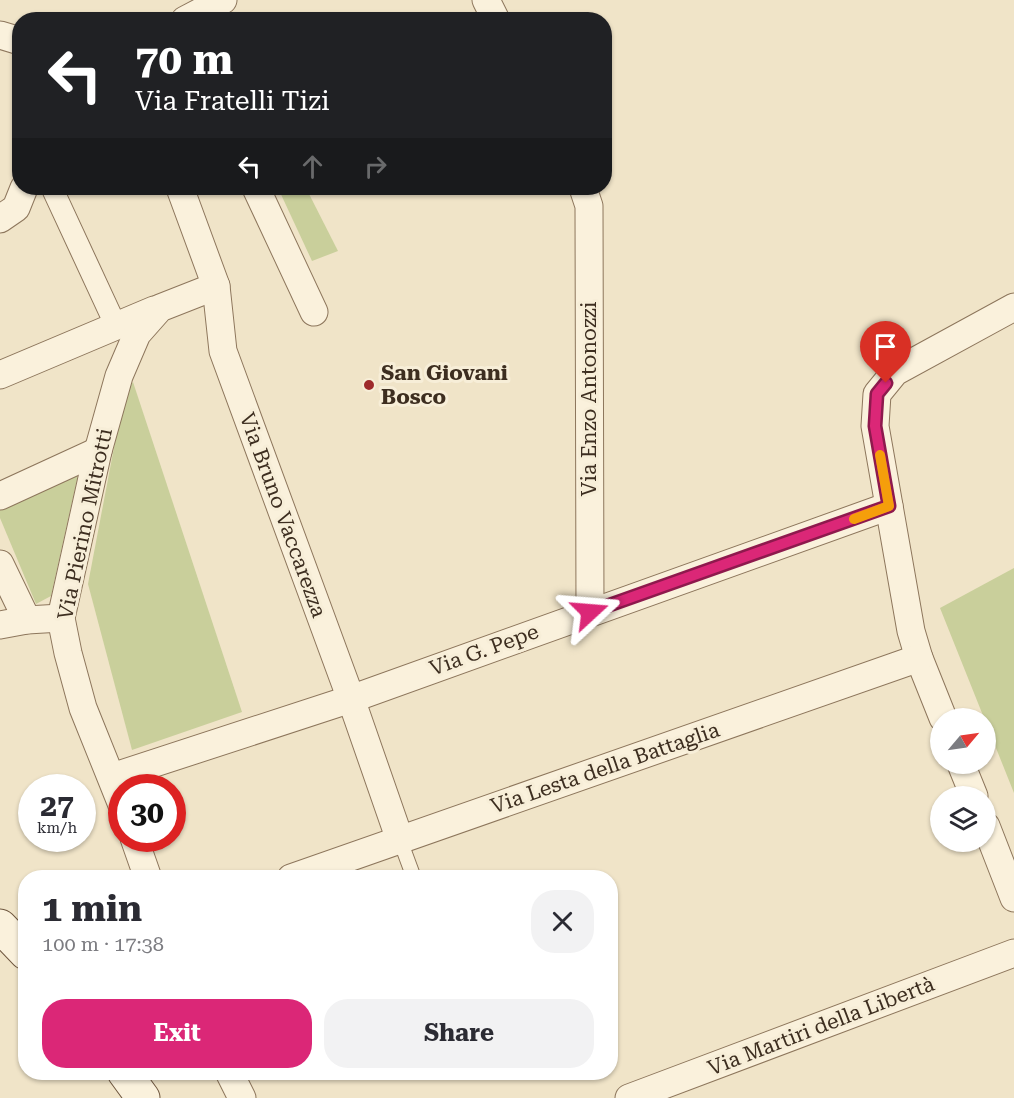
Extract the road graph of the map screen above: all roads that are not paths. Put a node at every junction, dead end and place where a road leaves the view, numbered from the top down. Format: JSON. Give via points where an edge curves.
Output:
{"nodes":[{"id":1,"x":218,"y":1,"type":"edge"},
{"id":2,"x":199,"y":12,"type":"edge"},
{"id":3,"x":21,"y":195,"type":"edge"},
{"id":4,"x":55,"y":195,"type":"edge"},
{"id":5,"x":183,"y":195,"type":"edge"},
{"id":6,"x":259,"y":195,"type":"edge"},
{"id":7,"x":585,"y":195,"type":"edge"},
{"id":8,"x":0,"y":219,"type":"edge"},
{"id":9,"x":216,"y":286,"type":"junction"},
{"id":10,"x":1014,"y":307,"type":"edge"},
{"id":11,"x":160,"y":308,"type":"junction"},
{"id":12,"x":314,"y":312,"type":"dead end"},
{"id":13,"x":116,"y":326,"type":"junction"},
{"id":14,"x":0,"y":375,"type":"edge"},
{"id":15,"x":98,"y":451,"type":"junction"},
{"id":16,"x":0,"y":496,"type":"edge"},
{"id":17,"x":889,"y":506,"type":"junction"},
{"id":18,"x":0,"y":564,"type":"edge"},
{"id":19,"x":590,"y":612,"type":"junction"},
{"id":20,"x":61,"y":618,"type":"junction"},
{"id":21,"x":27,"y":620,"type":"junction"},
{"id":22,"x":0,"y":625,"type":"edge"},
{"id":23,"x":919,"y":658,"type":"junction"},
{"id":24,"x":351,"y":699,"type":"junction"},
{"id":25,"x":939,"y":708,"type":"edge"},
{"id":26,"x":111,"y":774,"type":"edge"},
{"id":27,"x":121,"y":774,"type":"edge"},
{"id":28,"x":400,"y":840,"type":"junction"},
{"id":29,"x":139,"y":852,"type":"edge"},
{"id":30,"x":996,"y":852,"type":"edge"},
{"id":31,"x":145,"y":870,"type":"edge"},
{"id":32,"x":314,"y":870,"type":"edge"},
{"id":33,"x":411,"y":870,"type":"edge"},
{"id":34,"x":1014,"y":898,"type":"edge"},
{"id":35,"x":0,"y":926,"type":"edge"},
{"id":36,"x":18,"y":945,"type":"edge"},
{"id":37,"x":1014,"y":954,"type":"edge"},
{"id":38,"x":130,"y":1080,"type":"edge"},
{"id":39,"x":233,"y":1080,"type":"edge"},
{"id":40,"x":143,"y":1098,"type":"edge"},
{"id":41,"x":242,"y":1098,"type":"edge"},
{"id":42,"x":629,"y":1098,"type":"edge"}],
"edges":[{"from":1,"to":2,"type":"street"},
{"from":3,"to":8,"type":"street","via":[[16,208]]},
{"from":4,"to":13,"type":"street"},
{"from":5,"to":9,"type":"street","name":"Via Bruno Vaccarezza"},
{"from":6,"to":12,"type":"street"},
{"from":7,"to":19,"type":"street","name":"Via Enzo Antonozzi","via":[[589,206]]},
{"from":9,"to":11,"type":"street","name":"Via Pierino Mitrotti"},
{"from":9,"to":24,"type":"street","name":"Via Bruno Vaccarezza","via":[[223,351]]},
{"from":10,"to":17,"type":"street","via":[[895,372],[877,394],[875,426]]},
{"from":11,"to":13,"type":"street"},
{"from":11,"to":15,"type":"street","name":"Via Pierino Mitrotti","via":[[137,334],[119,376]]},
{"from":13,"to":14,"type":"street"},
{"from":15,"to":16,"type":"street"},
{"from":15,"to":20,"type":"street","name":"Via Pierino Mitrotti"},
{"from":17,"to":19,"type":"street","name":"Via G. Pepe"},
{"from":17,"to":23,"type":"street"},
{"from":18,"to":21,"type":"street"},
{"from":19,"to":24,"type":"street","name":"Via G. Pepe"},
{"from":20,"to":21,"type":"street"},
{"from":20,"to":26,"type":"street","name":"Via Pierino Mitrotti","via":[[83,708]]},
{"from":21,"to":22,"type":"street"},
{"from":23,"to":25,"type":"street"},
{"from":23,"to":28,"type":"street","name":"Via Lesta della Battaglia"},
{"from":24,"to":27,"type":"street","name":"Via G. Pepe"},
{"from":24,"to":28,"type":"street","name":"Via Bruno Vaccarezza"},
{"from":28,"to":32,"type":"street","name":"Via Lesta della Battaglia"},
{"from":28,"to":33,"type":"lane"},
{"from":29,"to":31,"type":"street"},
{"from":30,"to":34,"type":"street"},
{"from":35,"to":36,"type":"main road"},
{"from":37,"to":42,"type":"street","name":"Via Martiri della Libertà"},
{"from":38,"to":40,"type":"main road"},
{"from":39,"to":41,"type":"street"}]}
